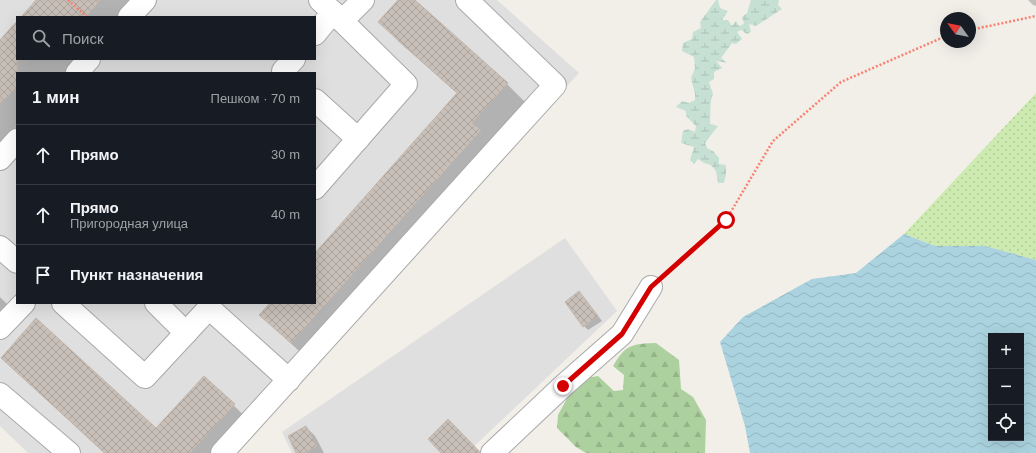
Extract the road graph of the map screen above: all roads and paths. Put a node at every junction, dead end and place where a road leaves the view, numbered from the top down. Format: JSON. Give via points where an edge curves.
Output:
{"nodes":[{"id":1,"x":68,"y":0,"type":"edge"},
{"id":2,"x":145,"y":0,"type":"edge"},
{"id":3,"x":363,"y":0,"type":"edge"},
{"id":4,"x":467,"y":0,"type":"edge"},
{"id":5,"x":332,"y":11,"type":"edge"},
{"id":6,"x":86,"y":16,"type":"edge"},
{"id":7,"x":130,"y":16,"type":"edge"},
{"id":8,"x":1036,"y":16,"type":"edge"},
{"id":9,"x":976,"y":29,"type":"edge"},
{"id":10,"x":316,"y":33,"type":"edge"},
{"id":11,"x":940,"y":39,"type":"edge"},
{"id":12,"x":88,"y":60,"type":"edge"},
{"id":13,"x":293,"y":60,"type":"edge"},
{"id":14,"x":78,"y":72,"type":"edge"},
{"id":15,"x":283,"y":72,"type":"edge"},
{"id":16,"x":316,"y":101,"type":"edge"},
{"id":17,"x":358,"y":139,"type":"junction"},
{"id":18,"x":16,"y":141,"type":"edge"},
{"id":19,"x":0,"y":159,"type":"edge"},
{"id":20,"x":316,"y":187,"type":"edge"},
{"id":21,"x":0,"y":247,"type":"edge"},
{"id":22,"x":16,"y":261,"type":"edge"},
{"id":23,"x":651,"y":287,"type":"joint"},
{"id":24,"x":23,"y":304,"type":"edge"},
{"id":25,"x":64,"y":304,"type":"edge"},
{"id":26,"x":157,"y":304,"type":"edge"},
{"id":27,"x":211,"y":305,"type":"edge"},
{"id":28,"x":0,"y":328,"type":"edge"},
{"id":29,"x":186,"y":332,"type":"junction"},
{"id":30,"x":289,"y":380,"type":"junction"},
{"id":31,"x":0,"y":394,"type":"edge"},
{"id":32,"x":69,"y":453,"type":"edge"},
{"id":33,"x":222,"y":453,"type":"edge"},
{"id":34,"x":492,"y":453,"type":"edge"}],
"edges":[{"from":1,"to":6,"type":"path"},
{"from":2,"to":7,"type":"street"},
{"from":3,"to":5,"type":"street"},
{"from":4,"to":30,"type":"street","via":[[555,85]]},
{"from":5,"to":10,"type":"street"},
{"from":5,"to":17,"type":"street","via":[[406,84]]},
{"from":8,"to":9,"type":"path"},
{"from":11,"to":23,"type":"path","via":[[840,82],[774,142],[726,220]]},
{"from":12,"to":14,"type":"street"},
{"from":13,"to":15,"type":"street"},
{"from":16,"to":17,"type":"street"},
{"from":17,"to":20,"type":"street"},
{"from":18,"to":19,"type":"street"},
{"from":21,"to":22,"type":"street"},
{"from":23,"to":34,"type":"street","via":[[622,334]]},
{"from":24,"to":28,"type":"street"},
{"from":25,"to":29,"type":"street","via":[[145,377]]},
{"from":26,"to":29,"type":"street"},
{"from":27,"to":29,"type":"street"},
{"from":27,"to":30,"type":"street"},
{"from":30,"to":33,"type":"street"},
{"from":31,"to":32,"type":"street"}]}
